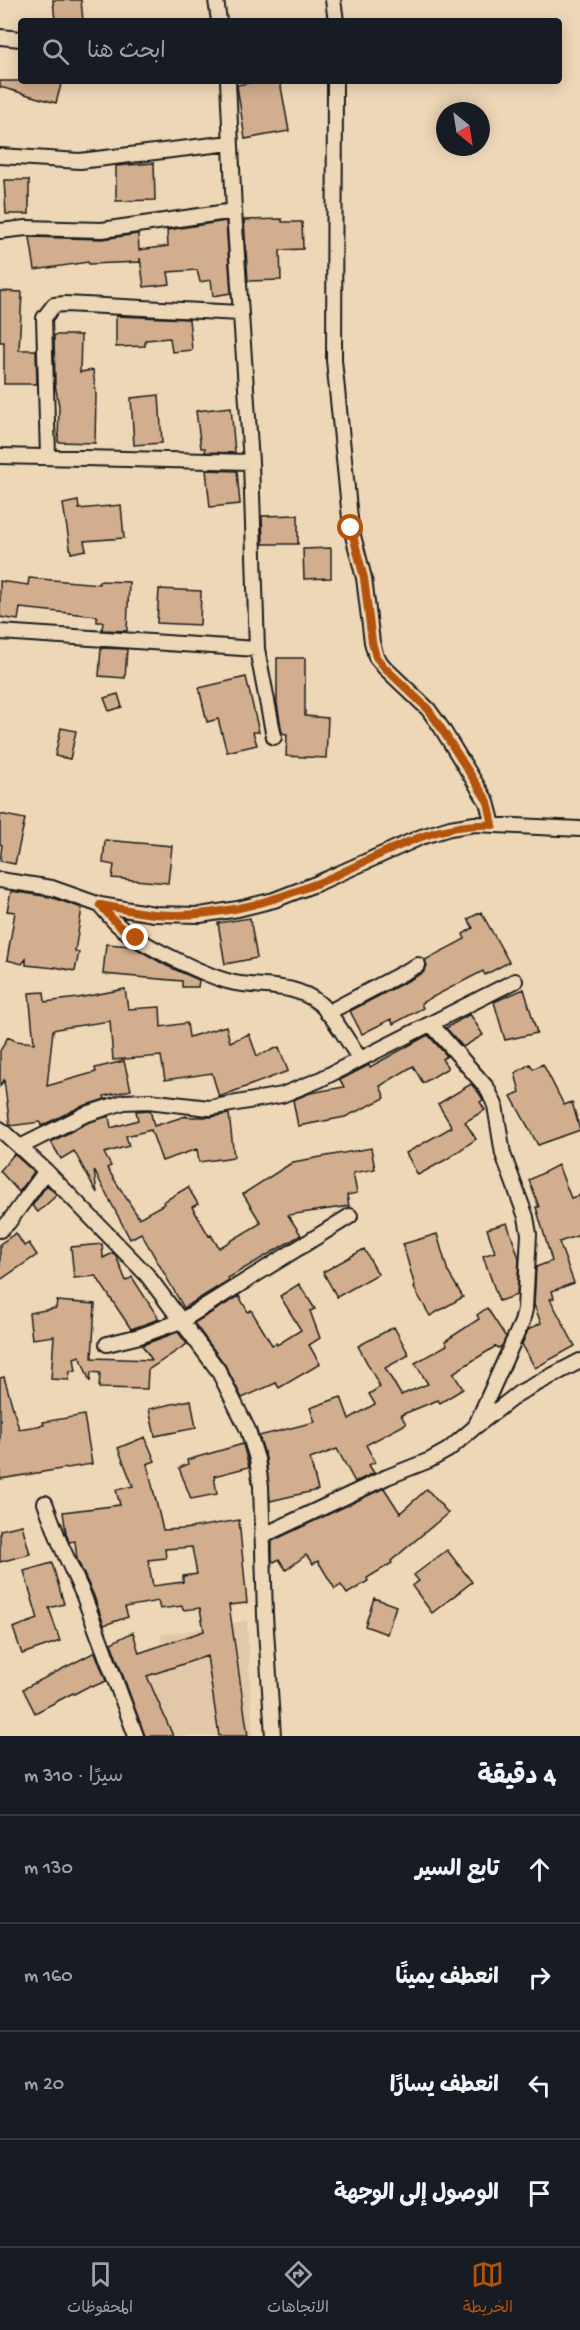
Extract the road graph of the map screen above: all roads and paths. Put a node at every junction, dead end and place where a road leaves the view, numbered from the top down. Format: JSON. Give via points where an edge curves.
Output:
{"nodes":[{"id":1,"x":216,"y":0,"type":"edge"},
{"id":2,"x":333,"y":0,"type":"edge"},
{"id":3,"x":219,"y":18,"type":"edge"},
{"id":4,"x":336,"y":18,"type":"edge"},
{"id":5,"x":0,"y":37,"type":"edge"},
{"id":6,"x":18,"y":39,"type":"edge"},
{"id":7,"x":228,"y":84,"type":"edge"},
{"id":8,"x":335,"y":84,"type":"edge"},
{"id":9,"x":230,"y":143,"type":"junction"},
{"id":10,"x":0,"y":156,"type":"edge"},
{"id":11,"x":234,"y":211,"type":"junction"},
{"id":12,"x":0,"y":231,"type":"edge"},
{"id":13,"x":240,"y":313,"type":"junction"},
{"id":14,"x":0,"y":456,"type":"edge"},
{"id":15,"x":48,"y":456,"type":"junction"},
{"id":16,"x":251,"y":462,"type":"junction"},
{"id":17,"x":0,"y":632,"type":"edge"},
{"id":18,"x":257,"y":649,"type":"junction"},
{"id":19,"x":274,"y":737,"type":"dead end"},
{"id":20,"x":493,"y":825,"type":"junction"},
{"id":21,"x":580,"y":829,"type":"edge"},
{"id":22,"x":0,"y":880,"type":"edge"},
{"id":23,"x":100,"y":905,"type":"junction"},
{"id":24,"x":418,"y":965,"type":"dead end"},
{"id":25,"x":515,"y":981,"type":"dead end"},
{"id":26,"x":327,"y":1013,"type":"junction"},
{"id":27,"x":431,"y":1024,"type":"junction"},
{"id":28,"x":360,"y":1059,"type":"junction"},
{"id":29,"x":0,"y":1129,"type":"edge"},
{"id":30,"x":20,"y":1147,"type":"junction"},
{"id":31,"x":46,"y":1171,"type":"junction"},
{"id":32,"x":350,"y":1216,"type":"dead end"},
{"id":33,"x":0,"y":1230,"type":"edge"},
{"id":34,"x":181,"y":1321,"type":"junction"},
{"id":35,"x":107,"y":1344,"type":"dead end"},
{"id":36,"x":580,"y":1361,"type":"edge"},
{"id":37,"x":475,"y":1427,"type":"junction"},
{"id":38,"x":45,"y":1503,"type":"dead end"},
{"id":39,"x":262,"y":1536,"type":"junction"},
{"id":40,"x":136,"y":1736,"type":"edge"},
{"id":41,"x":273,"y":1736,"type":"edge"}],
"edges":[{"from":1,"to":3,"type":"street"},
{"from":2,"to":4,"type":"street"},
{"from":5,"to":6,"type":"street"},
{"from":7,"to":9,"type":"street"},
{"from":8,"to":20,"type":"street","via":[[334,360],[351,528],[364,578],[372,642],[376,657],[428,709],[441,728],[488,802]]},
{"from":9,"to":10,"type":"street","via":[[80,161]]},
{"from":9,"to":11,"type":"street"},
{"from":11,"to":12,"type":"street","via":[[102,230]]},
{"from":11,"to":13,"type":"street"},
{"from":13,"to":15,"type":"street","via":[[54,305],[44,318]]},
{"from":13,"to":16,"type":"street"},
{"from":14,"to":15,"type":"street"},
{"from":15,"to":16,"type":"street"},
{"from":16,"to":18,"type":"street"},
{"from":17,"to":18,"type":"street"},
{"from":18,"to":19,"type":"street"},
{"from":20,"to":21,"type":"street"},
{"from":20,"to":23,"type":"street","via":[[450,828],[421,837],[318,883],[238,909],[200,915],[154,914]]},
{"from":22,"to":23,"type":"street","via":[[52,888]]},
{"from":23,"to":26,"type":"street","via":[[136,938],[179,960],[234,983],[290,988]]},
{"from":24,"to":26,"type":"street"},
{"from":25,"to":27,"type":"street"},
{"from":26,"to":28,"type":"street"},
{"from":27,"to":28,"type":"street"},
{"from":27,"to":37,"type":"street","via":[[487,1088],[495,1105],[502,1154],[529,1234],[522,1322]]},
{"from":28,"to":30,"type":"street","via":[[282,1095],[241,1104],[209,1108],[124,1102],[84,1115]]},
{"from":29,"to":30,"type":"street"},
{"from":30,"to":31,"type":"street"},
{"from":31,"to":33,"type":"street"},
{"from":31,"to":34,"type":"street","via":[[147,1275]]},
{"from":32,"to":34,"type":"street"},
{"from":34,"to":35,"type":"street"},
{"from":34,"to":39,"type":"street","via":[[218,1370],[248,1430],[258,1468]]},
{"from":36,"to":37,"type":"street","via":[[519,1393]]},
{"from":37,"to":39,"type":"street","via":[[430,1460]]},
{"from":38,"to":40,"type":"street"},
{"from":39,"to":41,"type":"street"}]}
